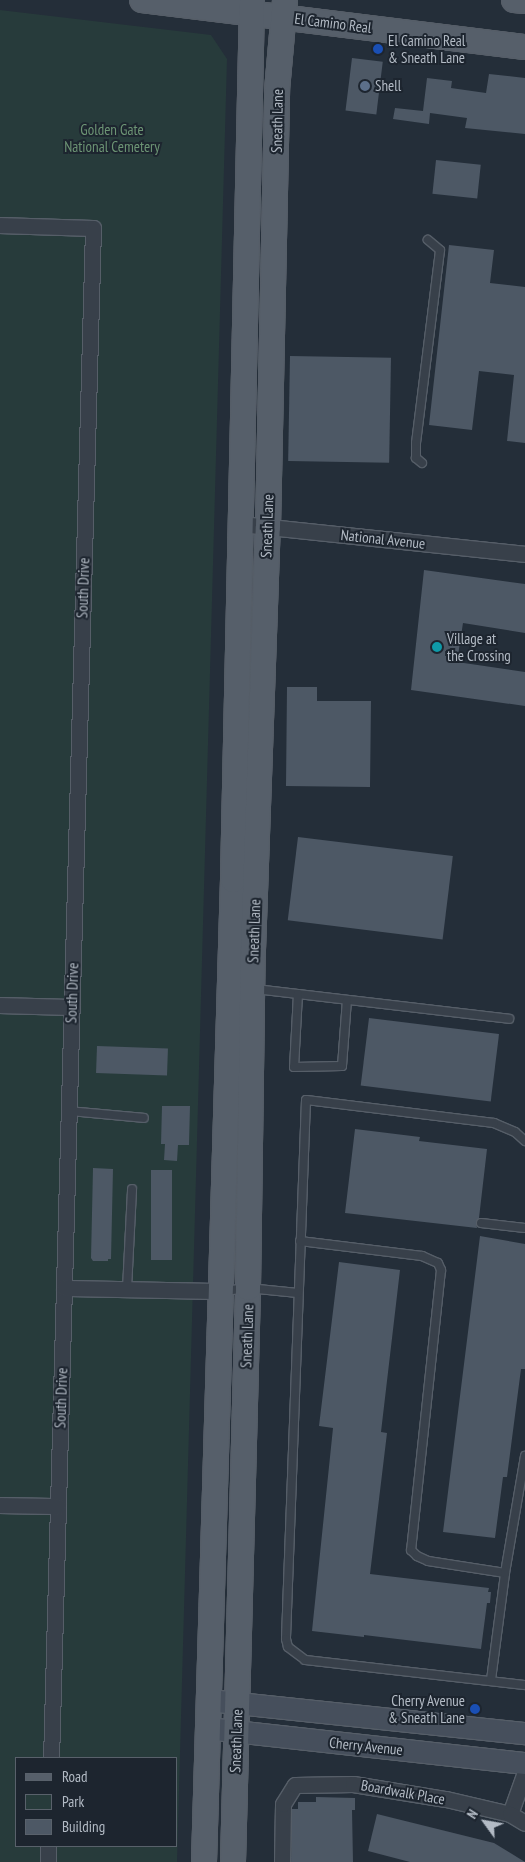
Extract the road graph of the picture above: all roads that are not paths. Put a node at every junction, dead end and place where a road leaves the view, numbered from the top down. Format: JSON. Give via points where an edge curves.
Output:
{"nodes":[{"id":1,"x":142,"y":0,"type":"edge"},
{"id":2,"x":514,"y":0,"type":"edge"},
{"id":3,"x":525,"y":1,"type":"edge"},
{"id":4,"x":252,"y":7,"type":"edge"},
{"id":5,"x":284,"y":8,"type":"edge"},
{"id":6,"x":525,"y":47,"type":"edge"},
{"id":7,"x":0,"y":225,"type":"edge"},
{"id":8,"x":428,"y":240,"type":"dead end"},
{"id":9,"x":422,"y":462,"type":"dead end"},
{"id":10,"x":241,"y":524,"type":"junction"},
{"id":11,"x":268,"y":527,"type":"junction"},
{"id":12,"x":525,"y":554,"type":"edge"},
{"id":13,"x":253,"y":988,"type":"junction"},
{"id":14,"x":298,"y":994,"type":"junction"},
{"id":15,"x":347,"y":1000,"type":"junction"},
{"id":16,"x":0,"y":1005,"type":"edge"},
{"id":17,"x":72,"y":1007,"type":"junction"},
{"id":18,"x":509,"y":1019,"type":"dead end"},
{"id":19,"x":68,"y":1111,"type":"junction"},
{"id":20,"x":144,"y":1118,"type":"dead end"},
{"id":21,"x":524,"y":1139,"type":"edge"},
{"id":22,"x":132,"y":1189,"type":"dead end"},
{"id":23,"x":525,"y":1219,"type":"edge"},
{"id":24,"x":481,"y":1223,"type":"dead end"},
{"id":25,"x":525,"y":1228,"type":"edge"},
{"id":26,"x":300,"y":1241,"type":"junction"},
{"id":27,"x":64,"y":1288,"type":"junction"},
{"id":28,"x":248,"y":1288,"type":"junction"},
{"id":29,"x":127,"y":1289,"type":"junction"},
{"id":30,"x":220,"y":1291,"type":"junction"},
{"id":31,"x":298,"y":1293,"type":"junction"},
{"id":32,"x":525,"y":1456,"type":"edge"},
{"id":33,"x":0,"y":1505,"type":"edge"},
{"id":34,"x":58,"y":1506,"type":"junction"},
{"id":35,"x":505,"y":1573,"type":"junction"},
{"id":36,"x":491,"y":1680,"type":"junction"},
{"id":37,"x":525,"y":1685,"type":"edge"},
{"id":38,"x":209,"y":1700,"type":"junction"},
{"id":39,"x":237,"y":1703,"type":"junction"},
{"id":40,"x":208,"y":1728,"type":"junction"},
{"id":41,"x":236,"y":1731,"type":"junction"},
{"id":42,"x":525,"y":1733,"type":"edge"},
{"id":43,"x":51,"y":1757,"type":"edge"},
{"id":44,"x":525,"y":1763,"type":"edge"},
{"id":45,"x":525,"y":1772,"type":"edge"},
{"id":46,"x":510,"y":1814,"type":"junction"},
{"id":47,"x":525,"y":1823,"type":"edge"},
{"id":48,"x":48,"y":1847,"type":"edge"},
{"id":49,"x":48,"y":1862,"type":"edge"},
{"id":50,"x":204,"y":1862,"type":"edge"},
{"id":51,"x":233,"y":1862,"type":"edge"},
{"id":52,"x":282,"y":1862,"type":"edge"}],
"edges":[{"from":1,"to":4,"type":"main road","name":"El Camino Real"},
{"from":2,"to":3,"type":"main road"},
{"from":4,"to":5,"type":"main road","name":"El Camino Real"},
{"from":4,"to":10,"type":"main road","name":"Sneath Lane"},
{"from":5,"to":6,"type":"main road","name":"El Camino Real"},
{"from":5,"to":11,"type":"main road","name":"Sneath Lane","via":[[277,90]]},
{"from":7,"to":17,"type":"street","name":"South Drive","via":[[93,228]]},
{"from":8,"to":9,"type":"lane","via":[[440,250],[416,442],[416,458]]},
{"from":10,"to":11,"type":"street","name":"National Avenue"},
{"from":10,"to":30,"type":"main road","name":"Sneath Lane"},
{"from":11,"to":12,"type":"street","name":"National Avenue"},
{"from":11,"to":13,"type":"main road","name":"Sneath Lane"},
{"from":13,"to":14,"type":"lane"},
{"from":13,"to":28,"type":"main road","name":"Sneath Lane"},
{"from":14,"to":15,"type":"lane"},
{"from":14,"to":15,"type":"lane","via":[[294,1066],[342,1066]]},
{"from":15,"to":18,"type":"lane"},
{"from":16,"to":17,"type":"street"},
{"from":17,"to":19,"type":"street","name":"South Drive"},
{"from":19,"to":20,"type":"lane"},
{"from":19,"to":27,"type":"street","name":"South Drive"},
{"from":21,"to":26,"type":"lane","via":[[494,1122],[306,1100]]},
{"from":22,"to":29,"type":"lane"},
{"from":23,"to":25,"type":"lane"},
{"from":24,"to":25,"type":"lane"},
{"from":26,"to":31,"type":"lane"},
{"from":26,"to":35,"type":"lane","via":[[422,1256],[438,1263],[441,1270],[411,1550],[428,1561]]},
{"from":27,"to":29,"type":"street"},
{"from":27,"to":34,"type":"street","name":"South Drive"},
{"from":28,"to":30,"type":"lane"},
{"from":28,"to":31,"type":"lane"},
{"from":28,"to":39,"type":"main road","name":"Sneath Lane"},
{"from":29,"to":30,"type":"street"},
{"from":30,"to":38,"type":"main road","name":"Sneath Lane"},
{"from":31,"to":36,"type":"lane","via":[[288,1647],[305,1660]]},
{"from":32,"to":35,"type":"lane"},
{"from":33,"to":34,"type":"street"},
{"from":34,"to":43,"type":"street","name":"South Drive"},
{"from":35,"to":36,"type":"lane"},
{"from":36,"to":37,"type":"lane"},
{"from":38,"to":39,"type":"street","name":"Cherry Avenue"},
{"from":38,"to":40,"type":"main road","name":"Sneath Lane"},
{"from":39,"to":41,"type":"main road","name":"Sneath Lane"},
{"from":39,"to":42,"type":"street","name":"Cherry Avenue"},
{"from":40,"to":41,"type":"street","name":"Cherry Avenue"},
{"from":40,"to":50,"type":"main road","name":"Sneath Lane"},
{"from":41,"to":44,"type":"street","name":"Cherry Avenue"},
{"from":41,"to":51,"type":"main road","name":"Sneath Lane"},
{"from":45,"to":46,"type":"street"},
{"from":46,"to":47,"type":"street","name":"Boardwalk Place"},
{"from":46,"to":52,"type":"street","name":"Boardwalk Place","via":[[446,1799],[353,1784],[295,1785],[283,1804]]},
{"from":48,"to":49,"type":"street"}]}
